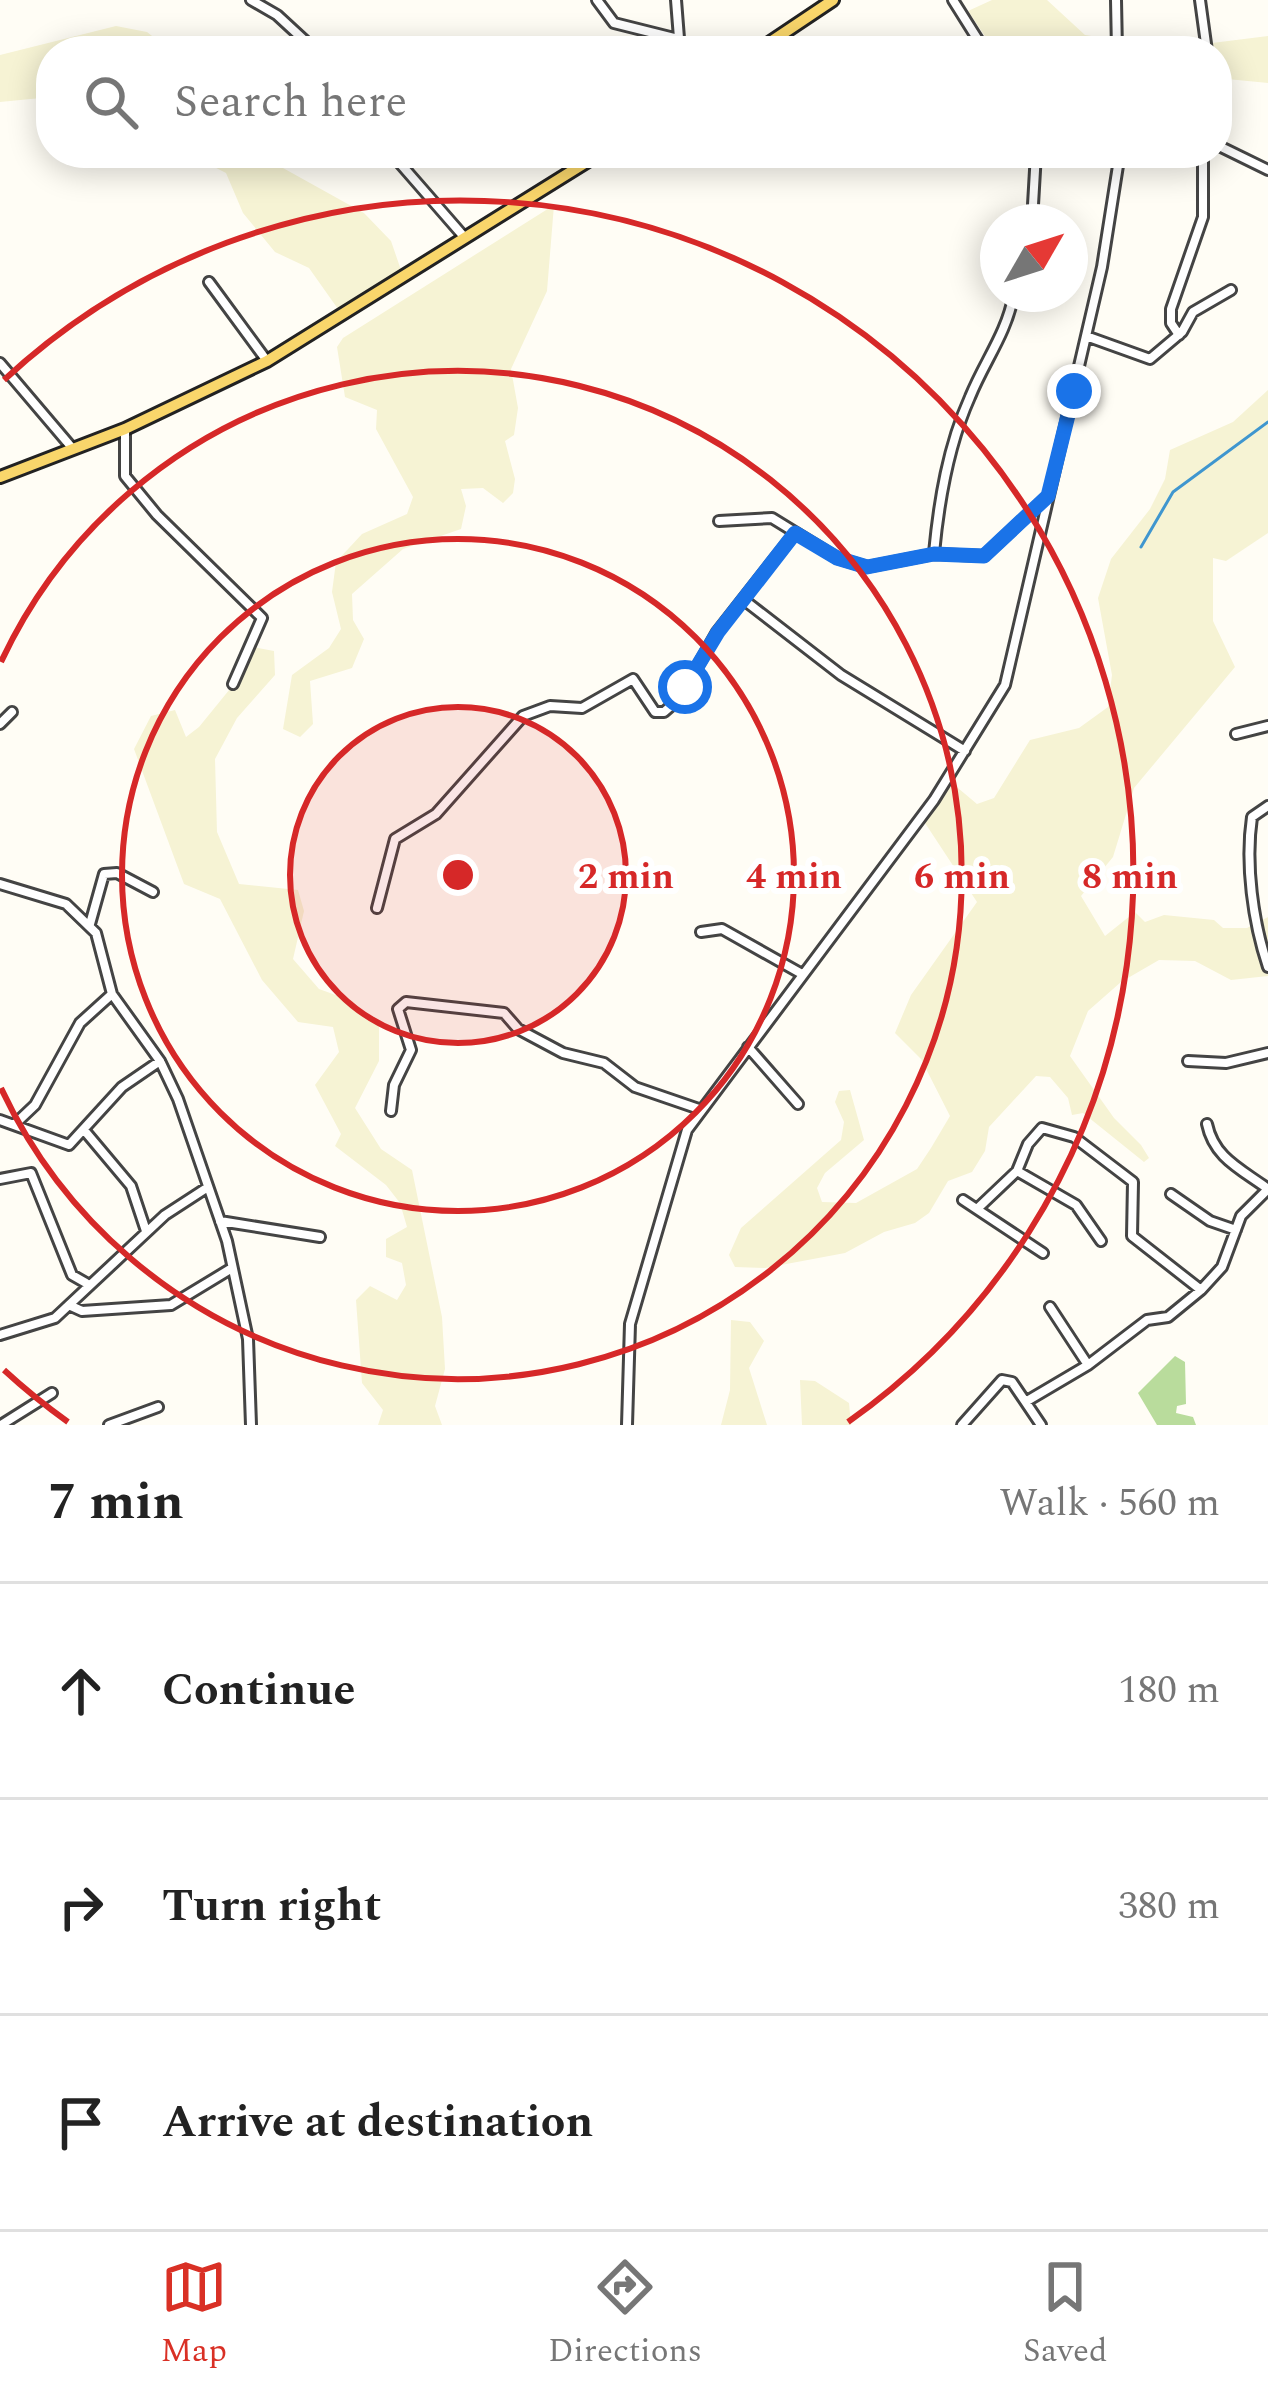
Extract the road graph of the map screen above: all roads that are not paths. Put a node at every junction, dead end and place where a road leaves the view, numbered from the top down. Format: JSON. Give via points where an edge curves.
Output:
{"nodes":[{"id":1,"x":251,"y":0,"type":"edge"},
{"id":2,"x":597,"y":0,"type":"edge"},
{"id":3,"x":676,"y":0,"type":"edge"},
{"id":4,"x":833,"y":0,"type":"edge"},
{"id":5,"x":953,"y":0,"type":"edge"},
{"id":6,"x":1116,"y":0,"type":"edge"},
{"id":7,"x":1200,"y":0,"type":"edge"},
{"id":8,"x":300,"y":36,"type":"edge"},
{"id":9,"x":666,"y":36,"type":"edge"},
{"id":10,"x":678,"y":36,"type":"edge"},
{"id":11,"x":779,"y":36,"type":"edge"},
{"id":12,"x":976,"y":36,"type":"edge"},
{"id":13,"x":1117,"y":36,"type":"edge"},
{"id":14,"x":1205,"y":36,"type":"edge"},
{"id":15,"x":1232,"y":152,"type":"edge"},
{"id":16,"x":404,"y":168,"type":"edge"},
{"id":17,"x":578,"y":168,"type":"edge"},
{"id":18,"x":1035,"y":168,"type":"edge"},
{"id":19,"x":1117,"y":168,"type":"edge"},
{"id":20,"x":1203,"y":168,"type":"edge"},
{"id":21,"x":1268,"y":170,"type":"edge"},
{"id":22,"x":1033,"y":204,"type":"edge"},
{"id":23,"x":466,"y":240,"type":"junction"},
{"id":24,"x":209,"y":282,"type":"dead end"},
{"id":25,"x":1231,"y":290,"type":"dead end"},
{"id":26,"x":1009,"y":312,"type":"edge"},
{"id":27,"x":1179,"y":335,"type":"junction"},
{"id":28,"x":1086,"y":336,"type":"junction"},
{"id":29,"x":267,"y":362,"type":"junction"},
{"id":30,"x":0,"y":363,"type":"edge"},
{"id":31,"x":125,"y":429,"type":"junction"},
{"id":32,"x":73,"y":449,"type":"junction"},
{"id":33,"x":0,"y":477,"type":"edge"},
{"id":34,"x":1048,"y":496,"type":"junction"},
{"id":35,"x":719,"y":521,"type":"dead end"},
{"id":36,"x":795,"y":533,"type":"junction"},
{"id":37,"x":934,"y":554,"type":"junction"},
{"id":38,"x":744,"y":600,"type":"junction"},
{"id":39,"x":232,"y":684,"type":"dead end"},
{"id":40,"x":12,"y":712,"type":"dead end"},
{"id":41,"x":0,"y":724,"type":"edge"},
{"id":42,"x":1268,"y":726,"type":"edge"},
{"id":43,"x":1236,"y":734,"type":"dead end"},
{"id":44,"x":965,"y":751,"type":"junction"},
{"id":45,"x":1268,"y":806,"type":"edge"},
{"id":46,"x":0,"y":884,"type":"edge"},
{"id":47,"x":153,"y":892,"type":"dead end"},
{"id":48,"x":377,"y":908,"type":"dead end"},
{"id":49,"x":90,"y":926,"type":"junction"},
{"id":50,"x":701,"y":932,"type":"dead end"},
{"id":51,"x":1268,"y":967,"type":"edge"},
{"id":52,"x":802,"y":974,"type":"junction"},
{"id":53,"x":112,"y":994,"type":"junction"},
{"id":54,"x":748,"y":1047,"type":"junction"},
{"id":55,"x":1268,"y":1053,"type":"edge"},
{"id":56,"x":1188,"y":1060,"type":"dead end"},
{"id":57,"x":160,"y":1061,"type":"junction"},
{"id":58,"x":798,"y":1103,"type":"dead end"},
{"id":59,"x":700,"y":1109,"type":"junction"},
{"id":60,"x":391,"y":1111,"type":"dead end"},
{"id":61,"x":0,"y":1120,"type":"edge"},
{"id":62,"x":15,"y":1124,"type":"junction"},
{"id":63,"x":1207,"y":1124,"type":"dead end"},
{"id":64,"x":85,"y":1130,"type":"junction"},
{"id":65,"x":1017,"y":1172,"type":"junction"},
{"id":66,"x":0,"y":1179,"type":"edge"},
{"id":67,"x":205,"y":1189,"type":"junction"},
{"id":68,"x":1268,"y":1189,"type":"edge"},
{"id":69,"x":1172,"y":1194,"type":"dead end"},
{"id":70,"x":963,"y":1200,"type":"dead end"},
{"id":71,"x":977,"y":1209,"type":"junction"},
{"id":72,"x":220,"y":1221,"type":"junction"},
{"id":73,"x":1236,"y":1230,"type":"junction"},
{"id":74,"x":146,"y":1232,"type":"junction"},
{"id":75,"x":320,"y":1237,"type":"dead end"},
{"id":76,"x":1101,"y":1241,"type":"dead end"},
{"id":77,"x":1043,"y":1253,"type":"dead end"},
{"id":78,"x":232,"y":1268,"type":"junction"},
{"id":79,"x":86,"y":1283,"type":"junction"},
{"id":80,"x":1201,"y":1290,"type":"junction"},
{"id":81,"x":70,"y":1306,"type":"junction"},
{"id":82,"x":1051,"y":1307,"type":"dead end"},
{"id":83,"x":0,"y":1335,"type":"edge"},
{"id":84,"x":1088,"y":1366,"type":"junction"},
{"id":85,"x":52,"y":1394,"type":"dead end"},
{"id":86,"x":1027,"y":1401,"type":"junction"},
{"id":87,"x":158,"y":1407,"type":"dead end"},
{"id":88,"x":1,"y":1425,"type":"edge"},
{"id":89,"x":109,"y":1425,"type":"edge"},
{"id":90,"x":251,"y":1425,"type":"edge"},
{"id":91,"x":627,"y":1425,"type":"edge"},
{"id":92,"x":962,"y":1425,"type":"edge"},
{"id":93,"x":1041,"y":1425,"type":"edge"}],
"edges":[{"from":1,"to":8,"type":"street"},
{"from":2,"to":9,"type":"street","via":[[614,23]]},
{"from":3,"to":10,"type":"street"},
{"from":4,"to":11,"type":"main road"},
{"from":5,"to":12,"type":"street"},
{"from":6,"to":13,"type":"street"},
{"from":7,"to":14,"type":"street"},
{"from":15,"to":21,"type":"street"},
{"from":16,"to":23,"type":"street"},
{"from":17,"to":23,"type":"main road"},
{"from":18,"to":22,"type":"street"},
{"from":19,"to":28,"type":"street"},
{"from":20,"to":27,"type":"street","via":[[1203,218],[1171,309]]},
{"from":23,"to":29,"type":"main road"},
{"from":24,"to":29,"type":"street"},
{"from":25,"to":27,"type":"street","via":[[1193,312]]},
{"from":26,"to":37,"type":"street","via":[[952,448]]},
{"from":27,"to":28,"type":"street","via":[[1150,359]]},
{"from":28,"to":34,"type":"street"},
{"from":29,"to":31,"type":"main road"},
{"from":30,"to":32,"type":"street"},
{"from":31,"to":32,"type":"main road"},
{"from":31,"to":39,"type":"street","via":[[125,476],[262,618]]},
{"from":32,"to":33,"type":"main road"},
{"from":34,"to":37,"type":"street","via":[[984,556]]},
{"from":34,"to":44,"type":"street","via":[[1012,666]]},
{"from":35,"to":36,"type":"street","via":[[759,516]]},
{"from":36,"to":37,"type":"street","via":[[867,567]]},
{"from":36,"to":38,"type":"street"},
{"from":38,"to":44,"type":"street","via":[[841,674]]},
{"from":38,"to":48,"type":"street","via":[[664,712],[655,712],[633,679],[583,708],[550,706],[523,716],[436,814],[394,839]]},
{"from":40,"to":41,"type":"street"},
{"from":42,"to":43,"type":"street"},
{"from":44,"to":52,"type":"street"},
{"from":45,"to":51,"type":"street","via":[[1252,818],[1250,835]]},
{"from":46,"to":49,"type":"street","via":[[48,895]]},
{"from":47,"to":49,"type":"street","via":[[104,874]]},
{"from":49,"to":53,"type":"street"},
{"from":50,"to":52,"type":"street","via":[[722,929]]},
{"from":52,"to":54,"type":"street"},
{"from":53,"to":57,"type":"street"},
{"from":53,"to":62,"type":"street","via":[[80,1023],[35,1105]]},
{"from":54,"to":58,"type":"street"},
{"from":54,"to":59,"type":"street"},
{"from":55,"to":56,"type":"street","via":[[1226,1064]]},
{"from":57,"to":64,"type":"street","via":[[122,1087]]},
{"from":57,"to":67,"type":"street"},
{"from":59,"to":60,"type":"street","via":[[635,1087],[604,1063],[563,1054],[504,1013],[406,1002],[398,1010],[411,1050]]},
{"from":59,"to":91,"type":"street","via":[[674,1162],[630,1324]]},
{"from":61,"to":62,"type":"street"},
{"from":62,"to":64,"type":"street","via":[[61,1144]]},
{"from":63,"to":68,"type":"street","via":[[1223,1159]]},
{"from":64,"to":74,"type":"street","via":[[131,1186]]},
{"from":65,"to":71,"type":"street"},
{"from":65,"to":76,"type":"street","via":[[1076,1205]]},
{"from":65,"to":80,"type":"street","via":[[1042,1128],[1074,1137],[1132,1182],[1132,1236]]},
{"from":66,"to":79,"type":"street","via":[[31,1173],[72,1274]]},
{"from":67,"to":72,"type":"street"},
{"from":67,"to":74,"type":"street"},
{"from":68,"to":73,"type":"street"},
{"from":69,"to":73,"type":"street"},
{"from":70,"to":71,"type":"street"},
{"from":71,"to":77,"type":"street"},
{"from":72,"to":75,"type":"street"},
{"from":72,"to":78,"type":"street"},
{"from":73,"to":80,"type":"street","via":[[1222,1267]]},
{"from":74,"to":79,"type":"street"},
{"from":78,"to":81,"type":"street","via":[[171,1305]]},
{"from":78,"to":90,"type":"street","via":[[248,1339]]},
{"from":79,"to":81,"type":"street"},
{"from":80,"to":84,"type":"street"},
{"from":81,"to":83,"type":"street"},
{"from":82,"to":84,"type":"street"},
{"from":84,"to":86,"type":"street"},
{"from":85,"to":88,"type":"street"},
{"from":86,"to":92,"type":"street","via":[[1003,1380]]},
{"from":86,"to":93,"type":"street"},
{"from":87,"to":89,"type":"street"}]}
